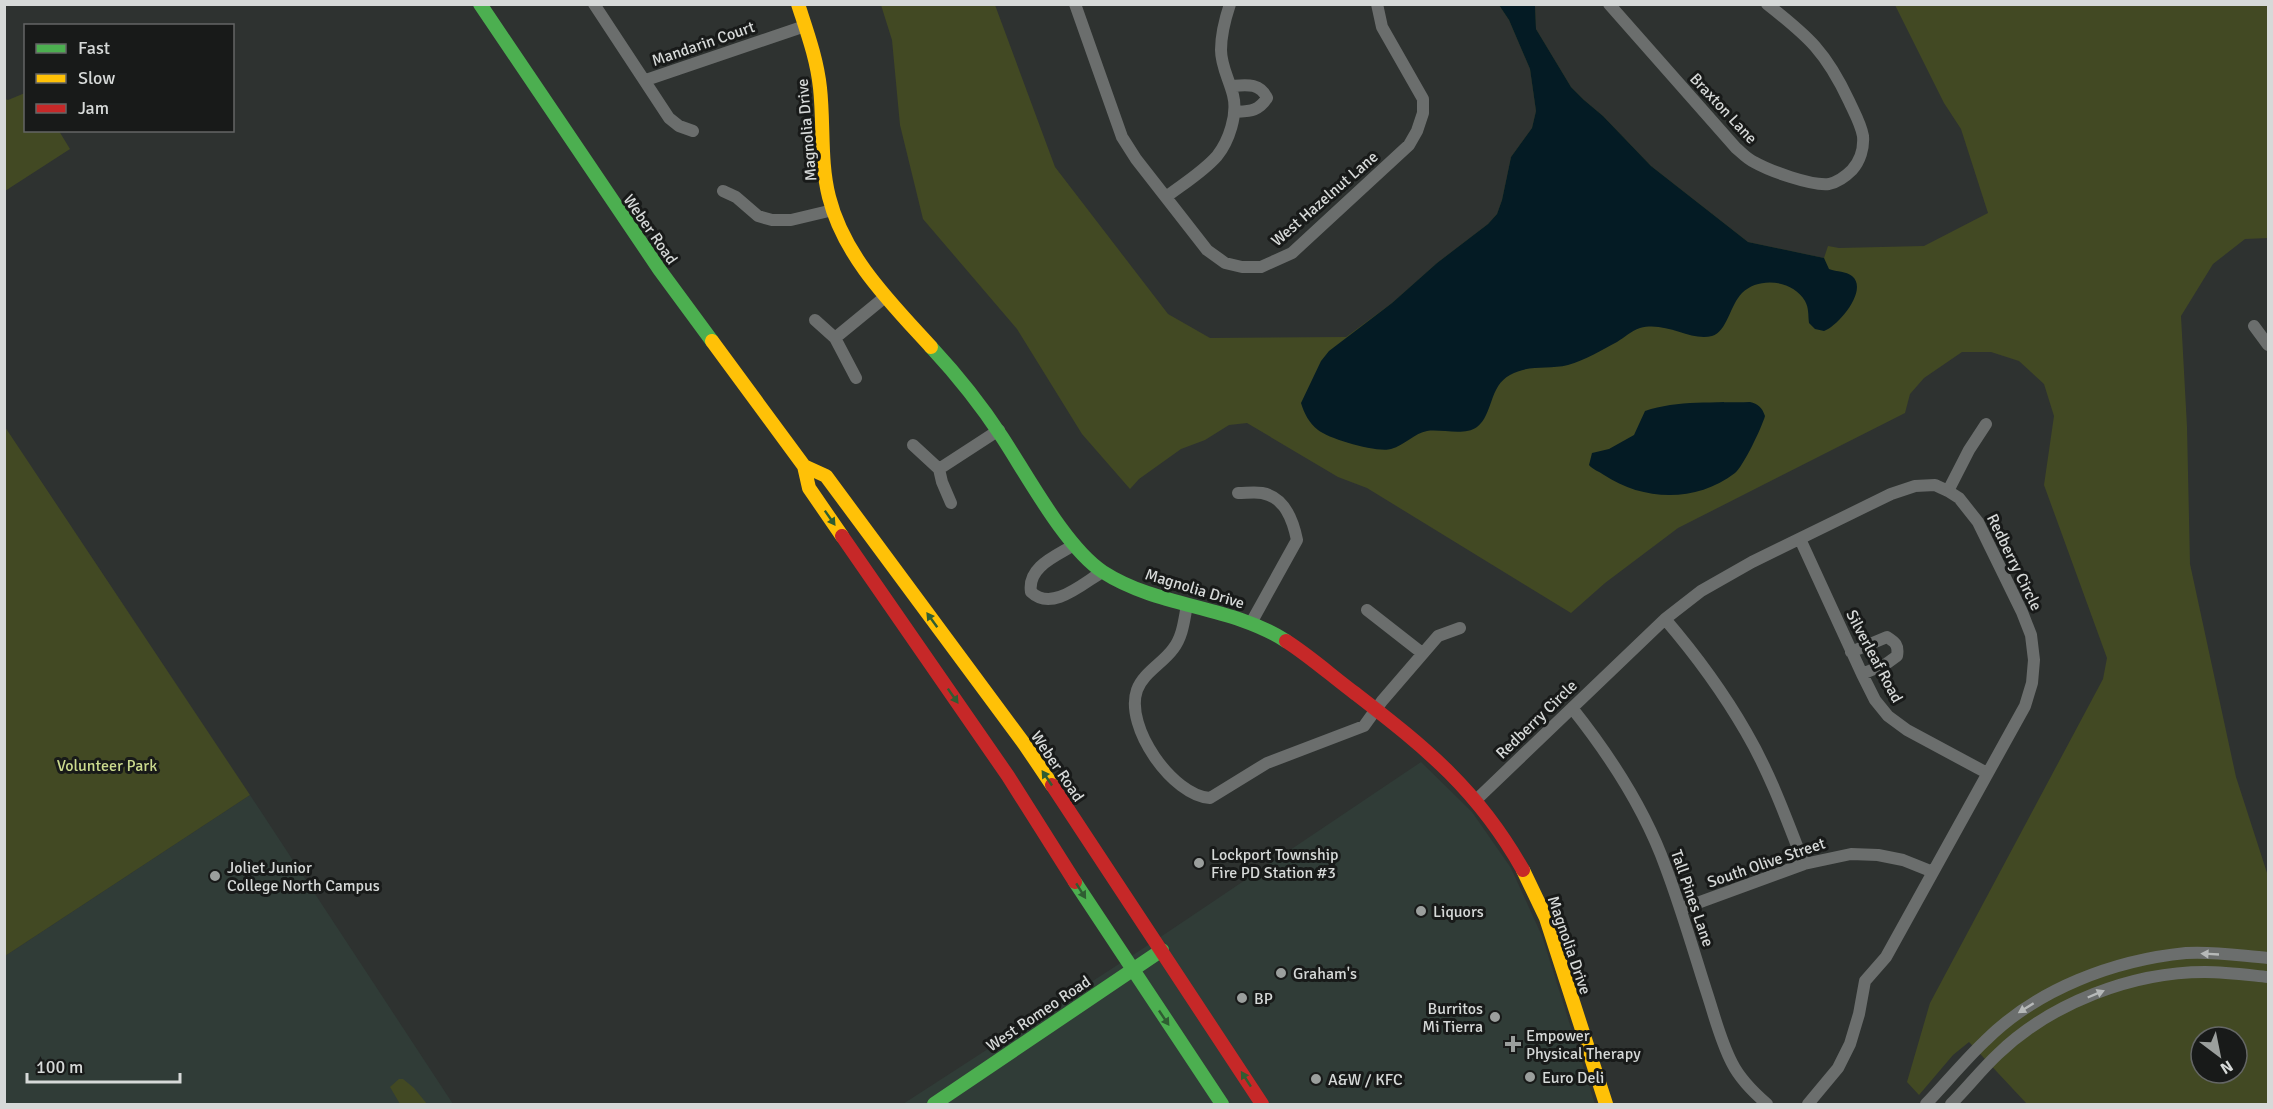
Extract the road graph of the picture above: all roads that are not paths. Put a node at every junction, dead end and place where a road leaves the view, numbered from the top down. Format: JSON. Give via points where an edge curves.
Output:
{"nodes":[{"id":1,"x":594,"y":4,"type":"edge"},
{"id":2,"x":798,"y":4,"type":"edge"},
{"id":3,"x":1075,"y":4,"type":"edge"},
{"id":4,"x":1230,"y":4,"type":"edge"},
{"id":5,"x":1377,"y":4,"type":"edge"},
{"id":6,"x":1609,"y":4,"type":"edge"},
{"id":7,"x":1767,"y":4,"type":"edge"},
{"id":8,"x":484,"y":8,"type":"edge"},
{"id":9,"x":805,"y":26,"type":"junction"},
{"id":10,"x":646,"y":80,"type":"junction"},
{"id":11,"x":1231,"y":86,"type":"junction"},
{"id":12,"x":1234,"y":112,"type":"junction"},
{"id":13,"x":693,"y":131,"type":"dead end"},
{"id":14,"x":723,"y":191,"type":"dead end"},
{"id":15,"x":1166,"y":197,"type":"junction"},
{"id":16,"x":833,"y":210,"type":"junction"},
{"id":17,"x":885,"y":297,"type":"junction"},
{"id":18,"x":815,"y":320,"type":"dead end"},
{"id":19,"x":2254,"y":326,"type":"dead end"},
{"id":20,"x":835,"y":338,"type":"junction"},
{"id":21,"x":2268,"y":345,"type":"edge"},
{"id":22,"x":856,"y":378,"type":"dead end"},
{"id":23,"x":1986,"y":424,"type":"dead end"},
{"id":24,"x":999,"y":430,"type":"junction"},
{"id":25,"x":912,"y":445,"type":"dead end"},
{"id":26,"x":804,"y":466,"type":"junction"},
{"id":27,"x":939,"y":468,"type":"junction"},
{"id":28,"x":1948,"y":491,"type":"junction"},
{"id":29,"x":1238,"y":493,"type":"dead end"},
{"id":30,"x":951,"y":503,"type":"dead end"},
{"id":31,"x":1800,"y":539,"type":"junction"},
{"id":32,"x":1074,"y":545,"type":"junction"},
{"id":33,"x":1102,"y":572,"type":"junction"},
{"id":34,"x":1186,"y":605,"type":"junction"},
{"id":35,"x":1367,"y":610,"type":"dead end"},
{"id":36,"x":1665,"y":619,"type":"junction"},
{"id":37,"x":1251,"y":623,"type":"junction"},
{"id":38,"x":1460,"y":628,"type":"dead end"},
{"id":39,"x":1851,"y":652,"type":"junction"},
{"id":40,"x":1422,"y":653,"type":"junction"},
{"id":41,"x":1862,"y":674,"type":"junction"},
{"id":42,"x":1572,"y":708,"type":"junction"},
{"id":43,"x":1375,"y":709,"type":"junction"},
{"id":44,"x":1987,"y":773,"type":"junction"},
{"id":45,"x":1476,"y":800,"type":"junction"},
{"id":46,"x":1804,"y":864,"type":"junction"},
{"id":47,"x":1933,"y":872,"type":"junction"},
{"id":48,"x":1681,"y":909,"type":"junction"},
{"id":49,"x":1162,"y":950,"type":"junction"},
{"id":50,"x":2268,"y":958,"type":"edge"},
{"id":51,"x":1132,"y":969,"type":"junction"},
{"id":52,"x":2268,"y":977,"type":"edge"},
{"id":53,"x":934,"y":1104,"type":"edge"},
{"id":54,"x":1222,"y":1104,"type":"edge"},
{"id":55,"x":1262,"y":1104,"type":"edge"},
{"id":56,"x":1606,"y":1104,"type":"edge"},
{"id":57,"x":1767,"y":1104,"type":"edge"},
{"id":58,"x":1808,"y":1104,"type":"edge"},
{"id":59,"x":1926,"y":1104,"type":"edge"},
{"id":60,"x":1951,"y":1104,"type":"edge"}],
"edges":[{"from":1,"to":10,"type":"street","name":"Mandarin Court"},
{"from":2,"to":9,"type":"main road","name":"Magnolia Drive"},
{"from":3,"to":15,"type":"street","name":"West Hazelnut Lane","via":[[1122,137]]},
{"from":4,"to":11,"type":"street","via":[[1221,50]]},
{"from":5,"to":15,"type":"street","name":"West Hazelnut Lane","via":[[1382,27],[1423,99],[1417,131],[1409,145],[1292,253],[1261,267],[1225,263],[1207,250]]},
{"from":6,"to":7,"type":"street","name":"Braxton Lane","via":[[1752,162],[1814,184],[1839,181],[1856,165],[1861,153],[1860,125],[1825,57],[1803,32]]},
{"from":8,"to":26,"type":"main road","name":"Weber Road","via":[[658,269]]},
{"from":9,"to":10,"type":"street","name":"Mandarin Court"},
{"from":9,"to":16,"type":"main road","name":"Magnolia Drive","via":[[816,57],[825,180]]},
{"from":10,"to":13,"type":"street","name":"Mandarin Court","via":[[669,118]]},
{"from":11,"to":12,"type":"street"},
{"from":11,"to":12,"type":"street","via":[[1252,85],[1267,98],[1254,111]]},
{"from":12,"to":15,"type":"street","via":[[1223,147],[1215,158]]},
{"from":14,"to":16,"type":"street","via":[[758,216],[772,220],[791,220]]},
{"from":16,"to":17,"type":"main road","name":"Magnolia Drive","via":[[846,240]]},
{"from":17,"to":20,"type":"street"},
{"from":17,"to":24,"type":"main road","name":"Magnolia Drive","via":[[966,386]]},
{"from":18,"to":20,"type":"street"},
{"from":19,"to":21,"type":"street"},
{"from":20,"to":22,"type":"street"},
{"from":23,"to":28,"type":"street"},
{"from":24,"to":27,"type":"street"},
{"from":24,"to":32,"type":"main road","name":"Magnolia Drive"},
{"from":25,"to":27,"type":"street"},
{"from":49,"to":26,"type":"main road","name":"Weber Road","one_way":true,"via":[[1025,745],[826,476]]},
{"from":26,"to":51,"type":"main road","name":"Weber Road","one_way":true,"via":[[810,488],[1008,776]]},
{"from":27,"to":30,"type":"street"},
{"from":28,"to":31,"type":"street","name":"Redberry Circle","via":[[1935,485],[1915,486]]},
{"from":28,"to":44,"type":"street","name":"Redberry Circle","via":[[1959,498],[1978,522],[2031,635],[2033,672],[2025,706]]},
{"from":29,"to":37,"type":"street","via":[[1263,493],[1282,503],[1297,540]]},
{"from":31,"to":36,"type":"street","name":"Redberry Circle","via":[[1701,591]]},
{"from":31,"to":39,"type":"street","name":"Silverleaf Road"},
{"from":32,"to":33,"type":"main road","name":"Magnolia Drive"},
{"from":32,"to":33,"type":"street","via":[[1037,569],[1032,576],[1031,592],[1044,600],[1060,597]]},
{"from":33,"to":34,"type":"main road","name":"Magnolia Drive","via":[[1134,588]]},
{"from":34,"to":37,"type":"main road","name":"Magnolia Drive"},
{"from":34,"to":43,"type":"street","via":[[1181,636],[1173,650],[1147,674],[1137,689],[1135,702],[1137,720],[1153,756],[1190,793],[1210,798],[1267,763],[1364,726]]},
{"from":35,"to":40,"type":"street"},
{"from":36,"to":42,"type":"street","name":"Redberry Circle"},
{"from":36,"to":46,"type":"street","via":[[1704,667],[1747,734]]},
{"from":37,"to":43,"type":"main road","name":"Magnolia Drive","via":[[1308,657]]},
{"from":38,"to":40,"type":"street","via":[[1438,636]]},
{"from":39,"to":41,"type":"street","name":"Silverleaf Road"},
{"from":39,"to":41,"type":"street","via":[[1887,637],[1895,642],[1897,656]]},
{"from":40,"to":43,"type":"street"},
{"from":41,"to":44,"type":"street","name":"Silverleaf Road","via":[[1888,717]]},
{"from":42,"to":45,"type":"street","name":"Redberry Circle"},
{"from":42,"to":48,"type":"street","name":"Tall Pines Lane","via":[[1634,796]]},
{"from":43,"to":45,"type":"main road","name":"Magnolia Drive","via":[[1452,774]]},
{"from":44,"to":47,"type":"street","name":"Redberry Circle"},
{"from":45,"to":56,"type":"main road","name":"Magnolia Drive","via":[[1498,830],[1546,918]]},
{"from":46,"to":47,"type":"street","name":"South Olive Street","via":[[1851,854],[1878,855]]},
{"from":46,"to":48,"type":"street","name":"South Olive Street"},
{"from":47,"to":58,"type":"street","name":"Redberry Circle","via":[[1886,957],[1865,981],[1850,1044],[1838,1068]]},
{"from":48,"to":57,"type":"street","name":"Tall Pines Lane","via":[[1732,1064],[1748,1087]]},
{"from":49,"to":51,"type":"main road","name":"West Romeo Road"},
{"from":55,"to":49,"type":"main road","name":"Weber Road","one_way":true},
{"from":50,"to":59,"type":"street","one_way":true,"via":[[2188,953],[2145,959],[2058,989],[2021,1011],[1986,1040]]},
{"from":51,"to":53,"type":"main road","name":"West Romeo Road"},
{"from":51,"to":54,"type":"main road","name":"Weber Road","one_way":true},
{"from":60,"to":52,"type":"street","one_way":true,"via":[[1999,1053],[2027,1031],[2066,1006],[2109,988],[2167,975],[2205,972]]}]}
